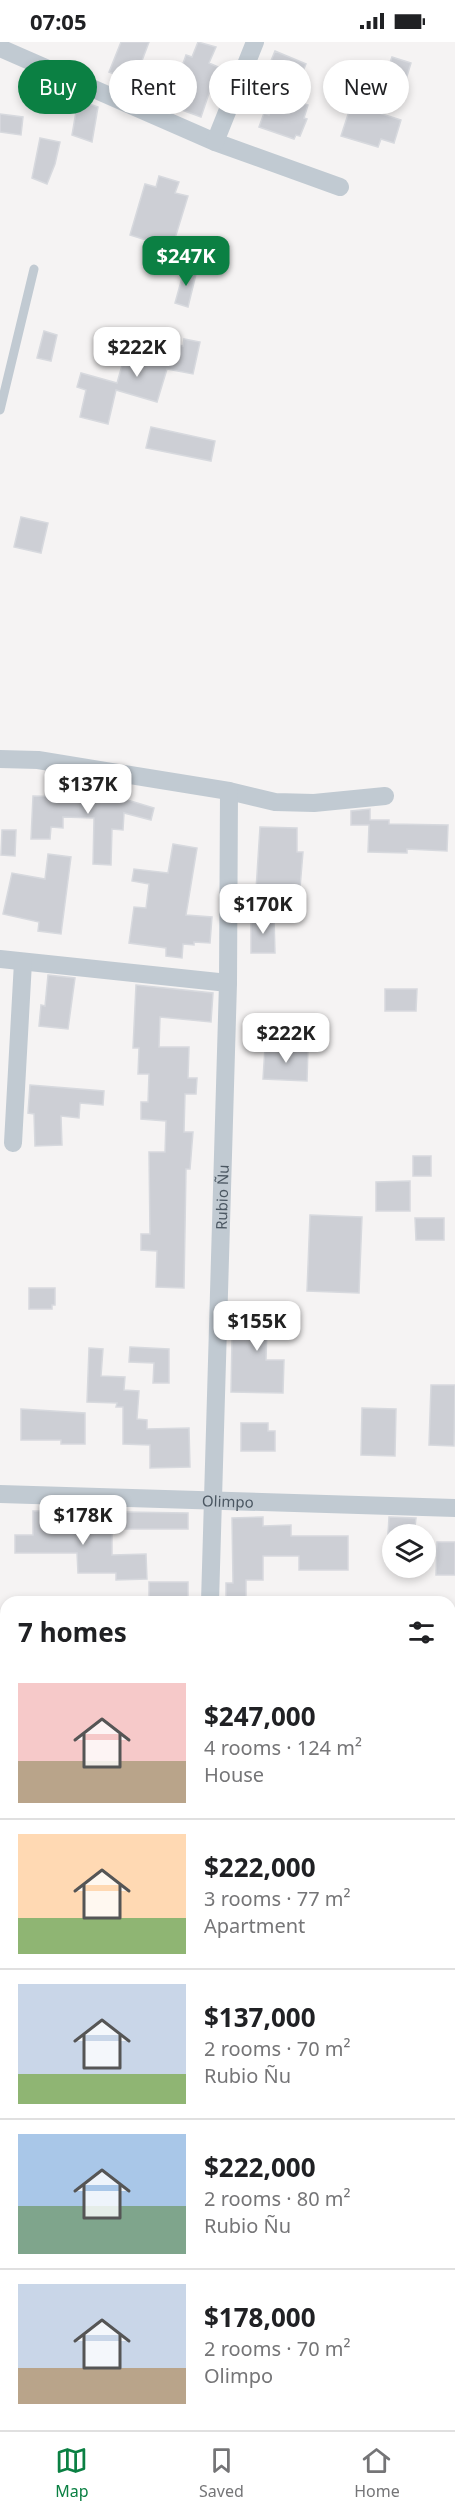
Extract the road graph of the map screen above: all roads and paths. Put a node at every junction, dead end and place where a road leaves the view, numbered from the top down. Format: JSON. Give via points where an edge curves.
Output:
{"nodes":[{"id":1,"x":255,"y":42,"type":"edge"},
{"id":2,"x":0,"y":48,"type":"edge"},
{"id":3,"x":215,"y":142,"type":"junction"},
{"id":4,"x":340,"y":187,"type":"dead end"},
{"id":5,"x":34,"y":269,"type":"dead end"},
{"id":6,"x":0,"y":410,"type":"edge"},
{"id":7,"x":0,"y":759,"type":"edge"},
{"id":8,"x":229,"y":791,"type":"junction"},
{"id":9,"x":385,"y":796,"type":"dead end"},
{"id":10,"x":0,"y":959,"type":"edge"},
{"id":11,"x":23,"y":962,"type":"junction"},
{"id":12,"x":228,"y":983,"type":"junction"},
{"id":13,"x":14,"y":1143,"type":"dead end"},
{"id":14,"x":0,"y":1494,"type":"edge"},
{"id":15,"x":212,"y":1500,"type":"junction"},
{"id":16,"x":455,"y":1508,"type":"edge"},
{"id":17,"x":210,"y":1596,"type":"edge"}],
"edges":[{"from":1,"to":3,"type":"street"},
{"from":2,"to":3,"type":"street"},
{"from":3,"to":4,"type":"street"},
{"from":5,"to":6,"type":"lane"},
{"from":7,"to":8,"type":"street","via":[[38,760]]},
{"from":8,"to":9,"type":"street","via":[[275,801],[314,803]]},
{"from":8,"to":12,"type":"street","name":"Rubio Ñu"},
{"from":10,"to":11,"type":"street"},
{"from":11,"to":12,"type":"street"},
{"from":11,"to":13,"type":"street"},
{"from":12,"to":15,"type":"street","name":"Rubio Ñu"},
{"from":14,"to":15,"type":"street","name":"Olimpo"},
{"from":15,"to":16,"type":"street","name":"Olimpo"},
{"from":15,"to":17,"type":"street","name":"Rubio Ñu"}]}
